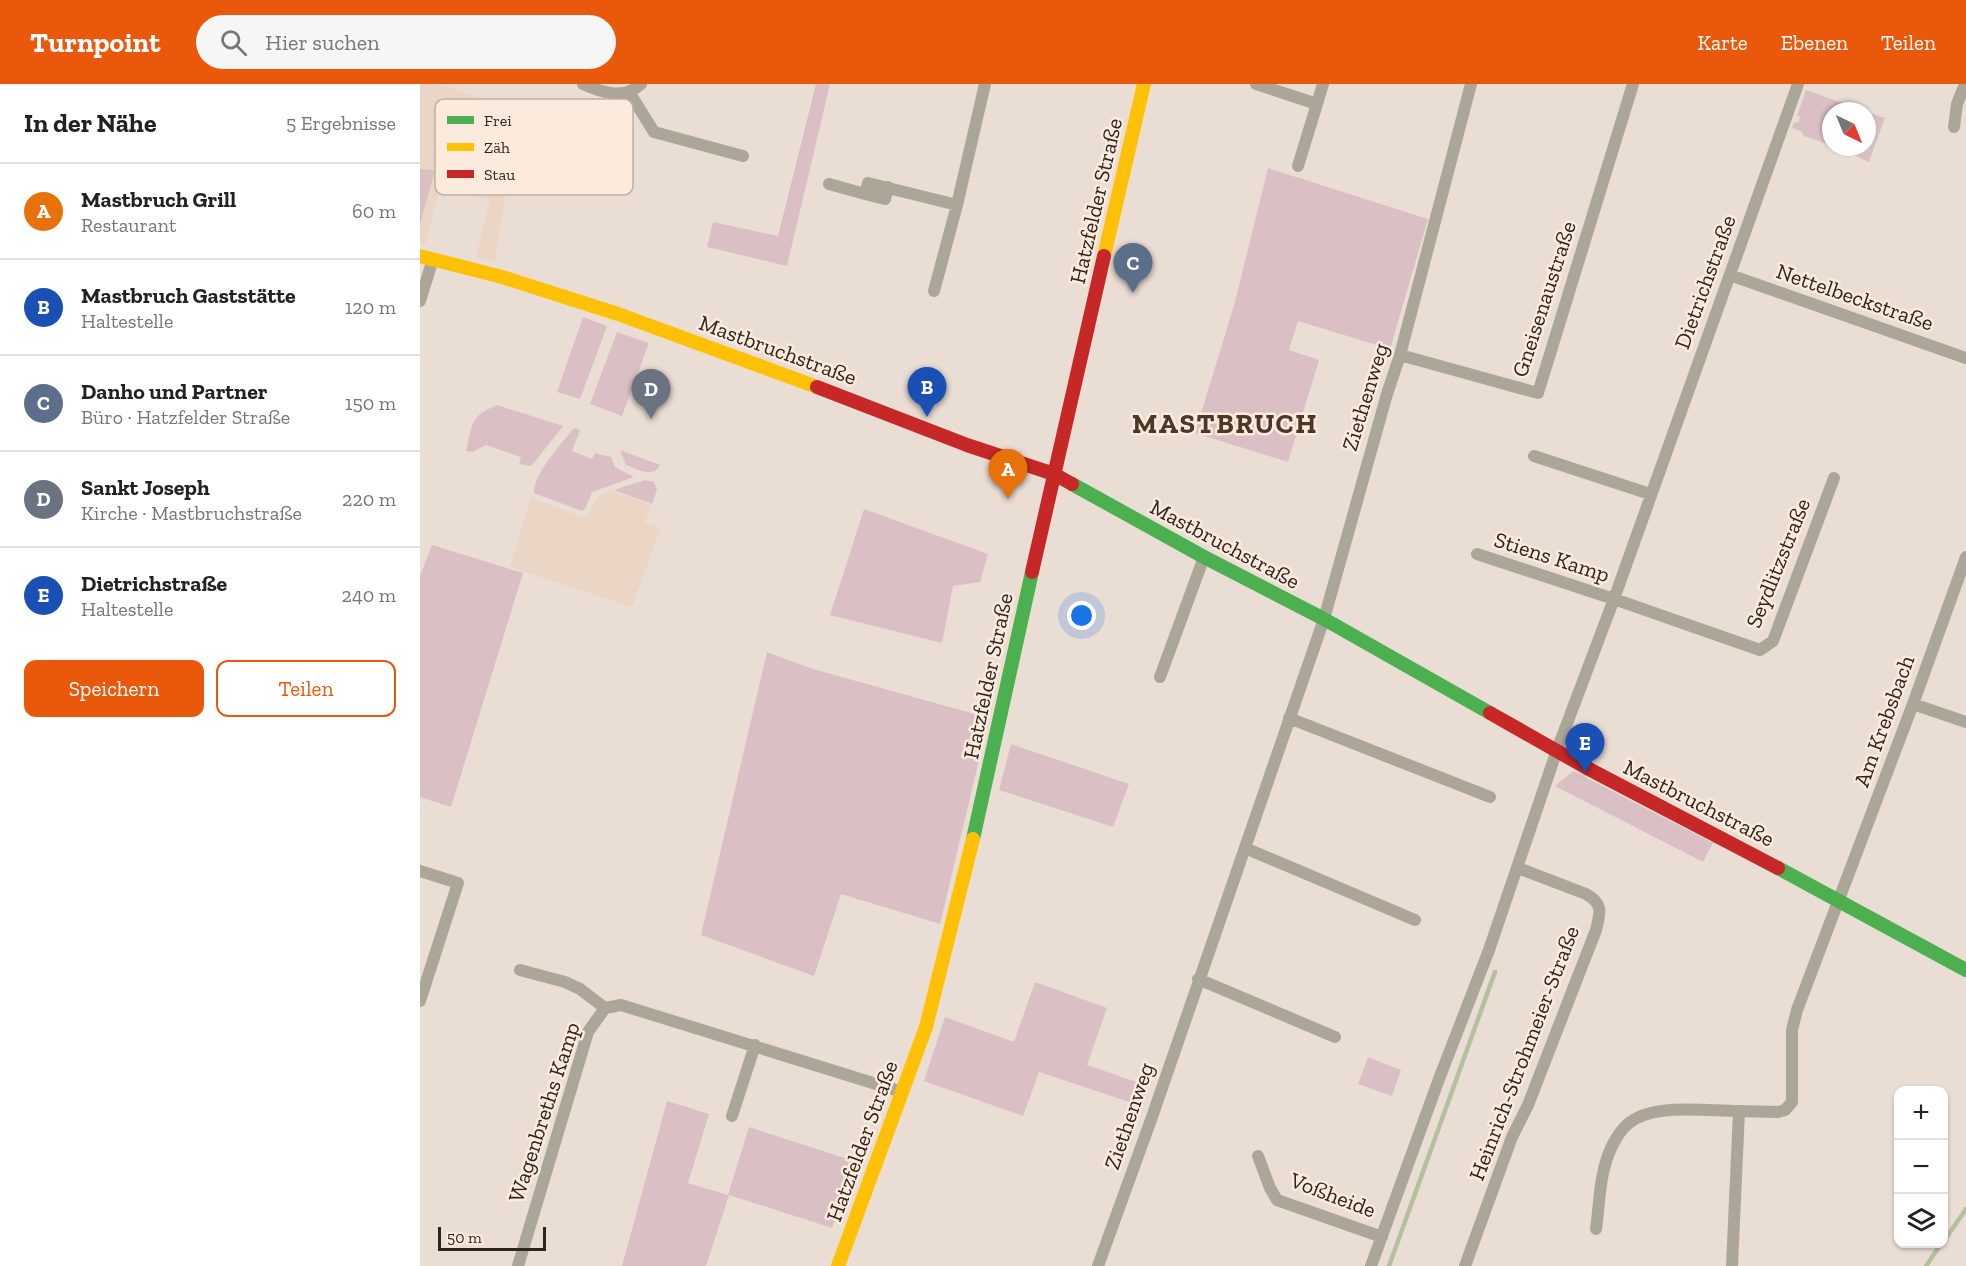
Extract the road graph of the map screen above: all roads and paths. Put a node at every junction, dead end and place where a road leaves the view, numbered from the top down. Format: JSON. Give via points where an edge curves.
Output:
{"nodes":[{"id":1,"x":583,"y":84,"type":"edge"},
{"id":2,"x":641,"y":84,"type":"edge"},
{"id":3,"x":985,"y":84,"type":"edge"},
{"id":4,"x":1144,"y":84,"type":"edge"},
{"id":5,"x":1256,"y":84,"type":"edge"},
{"id":6,"x":1323,"y":84,"type":"edge"},
{"id":7,"x":1471,"y":84,"type":"edge"},
{"id":8,"x":1633,"y":84,"type":"edge"},
{"id":9,"x":1798,"y":84,"type":"edge"},
{"id":10,"x":1965,"y":84,"type":"edge"},
{"id":11,"x":629,"y":93,"type":"junction"},
{"id":12,"x":633,"y":99,"type":"edge"},
{"id":13,"x":633,"y":99,"type":"edge"},
{"id":14,"x":1317,"y":104,"type":"junction"},
{"id":15,"x":1954,"y":127,"type":"dead end"},
{"id":16,"x":743,"y":156,"type":"dead end"},
{"id":17,"x":1298,"y":166,"type":"dead end"},
{"id":18,"x":830,"y":184,"type":"dead end"},
{"id":19,"x":957,"y":205,"type":"junction"},
{"id":20,"x":427,"y":258,"type":"edge"},
{"id":21,"x":1730,"y":275,"type":"junction"},
{"id":22,"x":934,"y":291,"type":"dead end"},
{"id":23,"x":420,"y":301,"type":"edge"},
{"id":24,"x":1400,"y":355,"type":"junction"},
{"id":25,"x":1966,"y":358,"type":"edge"},
{"id":26,"x":1534,"y":456,"type":"dead end"},
{"id":27,"x":1054,"y":474,"type":"junction"},
{"id":28,"x":1834,"y":478,"type":"dead end"},
{"id":29,"x":1650,"y":494,"type":"junction"},
{"id":30,"x":1478,"y":554,"type":"dead end"},
{"id":31,"x":1204,"y":557,"type":"junction"},
{"id":32,"x":1966,"y":557,"type":"edge"},
{"id":33,"x":1614,"y":599,"type":"junction"},
{"id":34,"x":1324,"y":619,"type":"junction"},
{"id":35,"x":1160,"y":677,"type":"dead end"},
{"id":36,"x":1913,"y":704,"type":"junction"},
{"id":37,"x":1289,"y":718,"type":"junction"},
{"id":38,"x":1966,"y":722,"type":"edge"},
{"id":39,"x":1557,"y":750,"type":"junction"},
{"id":40,"x":1491,"y":797,"type":"dead end"},
{"id":41,"x":1245,"y":848,"type":"junction"},
{"id":42,"x":1518,"y":868,"type":"junction"},
{"id":43,"x":420,"y":871,"type":"edge"},
{"id":44,"x":1839,"y":900,"type":"junction"},
{"id":45,"x":1415,"y":920,"type":"dead end"},
{"id":46,"x":520,"y":970,"type":"dead end"},
{"id":47,"x":1966,"y":970,"type":"edge"},
{"id":48,"x":1198,"y":979,"type":"junction"},
{"id":49,"x":420,"y":1001,"type":"edge"},
{"id":50,"x":605,"y":1008,"type":"junction"},
{"id":51,"x":1335,"y":1037,"type":"dead end"},
{"id":52,"x":755,"y":1045,"type":"junction"},
{"id":53,"x":902,"y":1092,"type":"junction"},
{"id":54,"x":1739,"y":1111,"type":"junction"},
{"id":55,"x":732,"y":1116,"type":"dead end"},
{"id":56,"x":1258,"y":1156,"type":"dead end"},
{"id":57,"x":1596,"y":1229,"type":"dead end"},
{"id":58,"x":1382,"y":1237,"type":"junction"},
{"id":59,"x":518,"y":1266,"type":"edge"},
{"id":60,"x":838,"y":1266,"type":"edge"},
{"id":61,"x":1098,"y":1266,"type":"edge"},
{"id":62,"x":1371,"y":1266,"type":"edge"},
{"id":63,"x":1465,"y":1266,"type":"edge"},
{"id":64,"x":1732,"y":1266,"type":"edge"}],
"edges":[{"from":1,"to":11,"type":"street","via":[[607,93]]},
{"from":2,"to":11,"type":"street"},
{"from":3,"to":19,"type":"street"},
{"from":4,"to":27,"type":"street","name":"Hatzfelder Straße"},
{"from":5,"to":14,"type":"street"},
{"from":6,"to":14,"type":"street"},
{"from":7,"to":24,"type":"street","name":"Ziethenweg"},
{"from":8,"to":24,"type":"street","name":"Gneisenaustraße","via":[[1538,393]]},
{"from":9,"to":21,"type":"street","name":"Dietrichstraße"},
{"from":10,"to":15,"type":"street"},
{"from":11,"to":12,"type":"street"},
{"from":13,"to":16,"type":"street","via":[[654,132]]},
{"from":14,"to":17,"type":"street"},
{"from":18,"to":19,"type":"street","via":[[885,199],[888,188]]},
{"from":19,"to":22,"type":"street"},
{"from":20,"to":23,"type":"street"},
{"from":20,"to":27,"type":"street","name":"Mastbruchstraße","via":[[618,314]]},
{"from":21,"to":25,"type":"street","name":"Nettelbeckstraße"},
{"from":21,"to":29,"type":"street","name":"Dietrichstraße"},
{"from":24,"to":34,"type":"street","name":"Ziethenweg"},
{"from":26,"to":29,"type":"street"},
{"from":27,"to":31,"type":"street","name":"Mastbruchstraße"},
{"from":27,"to":53,"type":"street","name":"Hatzfelder Straße","via":[[968,863],[926,1027]]},
{"from":28,"to":33,"type":"street","name":"Seydlitzstraße","via":[[1773,641],[1760,650]]},
{"from":29,"to":33,"type":"street","name":"Dietrichstraße"},
{"from":30,"to":33,"type":"street","name":"Stiens Kamp"},
{"from":31,"to":34,"type":"street","name":"Mastbruchstraße"},
{"from":31,"to":35,"type":"street"},
{"from":32,"to":36,"type":"street","name":"Am Krebsbach"},
{"from":33,"to":39,"type":"street","name":"Dietrichstraße"},
{"from":34,"to":37,"type":"street","name":"Ziethenweg"},
{"from":34,"to":39,"type":"street","name":"Mastbruchstraße"},
{"from":36,"to":38,"type":"street"},
{"from":36,"to":44,"type":"street","name":"Am Krebsbach"},
{"from":37,"to":40,"type":"street"},
{"from":37,"to":41,"type":"street","name":"Ziethenweg"},
{"from":39,"to":42,"type":"street","name":"Dietrichstraße"},
{"from":39,"to":44,"type":"street","name":"Mastbruchstraße"},
{"from":41,"to":45,"type":"street"},
{"from":41,"to":48,"type":"street","name":"Ziethenweg"},
{"from":42,"to":58,"type":"street","name":"Dietrichstraße"},
{"from":42,"to":63,"type":"street","name":"Heinrich-Strohmeier-Straße","via":[[1594,898],[1600,912]]},
{"from":43,"to":49,"type":"street","via":[[458,883]]},
{"from":44,"to":47,"type":"street","name":"Mastbruchstraße"},
{"from":44,"to":54,"type":"street","name":"Am Krebsbach","via":[[1792,1030],[1792,1102],[1778,1112]]},
{"from":46,"to":50,"type":"street","name":"Wagenbreths Kamp","via":[[565,982]]},
{"from":48,"to":51,"type":"street"},
{"from":48,"to":61,"type":"street","name":"Ziethenweg"},
{"from":50,"to":52,"type":"street","name":"Wagenbreths Kamp","via":[[621,1005]]},
{"from":50,"to":59,"type":"street","name":"Wagenbreths Kamp","via":[[588,1032]]},
{"from":52,"to":53,"type":"street","name":"Wagenbreths Kamp"},
{"from":52,"to":55,"type":"street"},
{"from":53,"to":60,"type":"street","name":"Hatzfelder Straße"},
{"from":54,"to":57,"type":"street","via":[[1656,1112],[1634,1120],[1613,1145],[1604,1169]]},
{"from":54,"to":64,"type":"street"},
{"from":56,"to":58,"type":"street","name":"Voßheide","via":[[1277,1200]]},
{"from":58,"to":62,"type":"street","name":"Dietrichstraße"}]}
